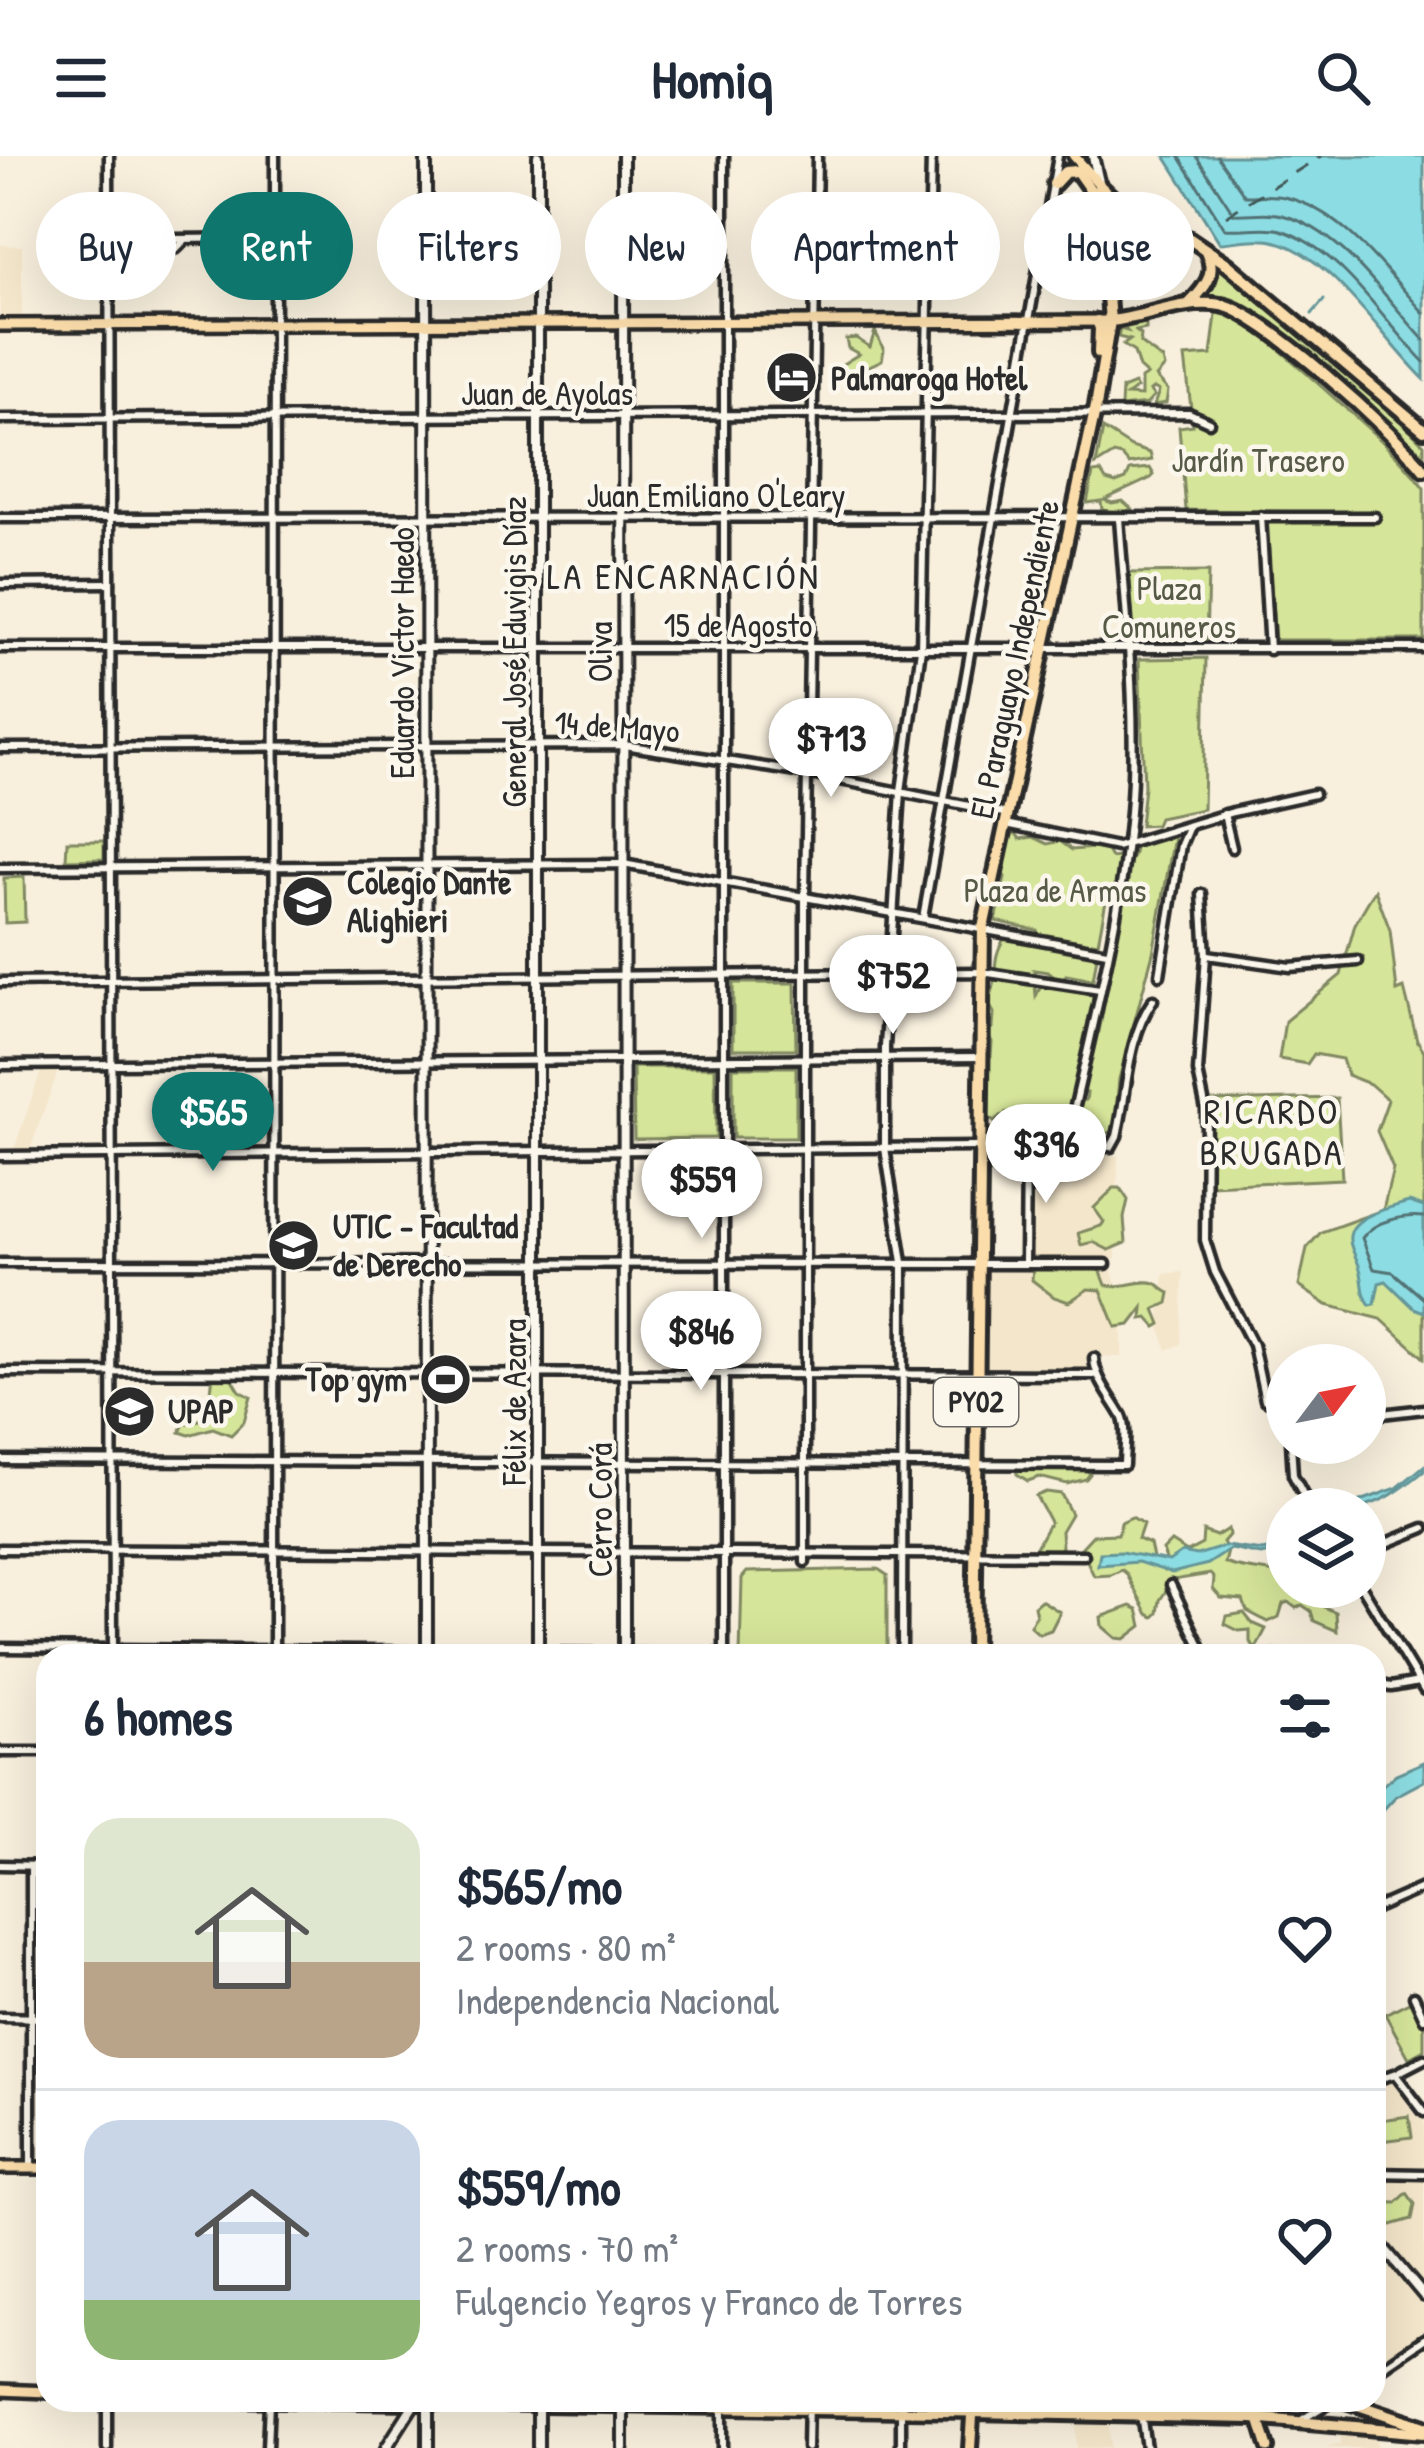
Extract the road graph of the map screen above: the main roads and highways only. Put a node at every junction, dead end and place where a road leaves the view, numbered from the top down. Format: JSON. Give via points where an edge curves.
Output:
{"nodes":[{"id":1,"x":1074,"y":156,"type":"edge"},
{"id":2,"x":1054,"y":184,"type":"road end"},
{"id":3,"x":1099,"y":184,"type":"junction"},
{"id":4,"x":1091,"y":192,"type":"edge"},
{"id":5,"x":1100,"y":192,"type":"edge"},
{"id":6,"x":1203,"y":247,"type":"junction"},
{"id":7,"x":1103,"y":300,"type":"edge"},
{"id":8,"x":1189,"y":304,"type":"junction"},
{"id":9,"x":1103,"y":321,"type":"junction"},
{"id":10,"x":0,"y":325,"type":"edge"},
{"id":11,"x":1424,"y":430,"type":"edge"},
{"id":12,"x":1424,"y":470,"type":"edge"},
{"id":13,"x":974,"y":1644,"type":"edge"},
{"id":14,"x":0,"y":2168,"type":"edge"},
{"id":15,"x":36,"y":2168,"type":"edge"},
{"id":16,"x":0,"y":2390,"type":"edge"},
{"id":17,"x":36,"y":2392,"type":"edge"},
{"id":18,"x":973,"y":2412,"type":"edge"},
{"id":19,"x":1057,"y":2412,"type":"edge"},
{"id":20,"x":1256,"y":2412,"type":"edge"},
{"id":21,"x":1372,"y":2412,"type":"edge"},
{"id":22,"x":1258,"y":2419,"type":"junction"},
{"id":23,"x":1424,"y":2430,"type":"edge"},
{"id":24,"x":973,"y":2448,"type":"edge"},
{"id":25,"x":1268,"y":2448,"type":"edge"}],
"edges":[{"from":1,"to":3,"type":"main road"},
{"from":2,"to":4,"type":"highway","via":[[1078,172]]},
{"from":3,"to":5,"type":"highway","name":"El Paraguayo Independiente"},
{"from":3,"to":6,"type":"highway","via":[[1121,206]]},
{"from":6,"to":8,"type":"highway","via":[[1210,275]]},
{"from":6,"to":11,"type":"highway"},
{"from":7,"to":9,"type":"highway","name":"El Paraguayo Independiente"},
{"from":8,"to":9,"type":"highway"},
{"from":8,"to":12,"type":"highway","via":[[1226,305],[1259,321]]},
{"from":9,"to":10,"type":"main road"},
{"from":9,"to":13,"type":"highway","name":"El Paraguayo Independiente","number":"PY02","via":[[1095,409],[983,928]]},
{"from":14,"to":15,"type":"main road"},
{"from":16,"to":17,"type":"main road"},
{"from":18,"to":24,"type":"highway"},
{"from":19,"to":22,"type":"highway"},
{"from":20,"to":22,"type":"highway"},
{"from":21,"to":23,"type":"highway"},
{"from":22,"to":23,"type":"highway"},
{"from":22,"to":25,"type":"main road"}]}
